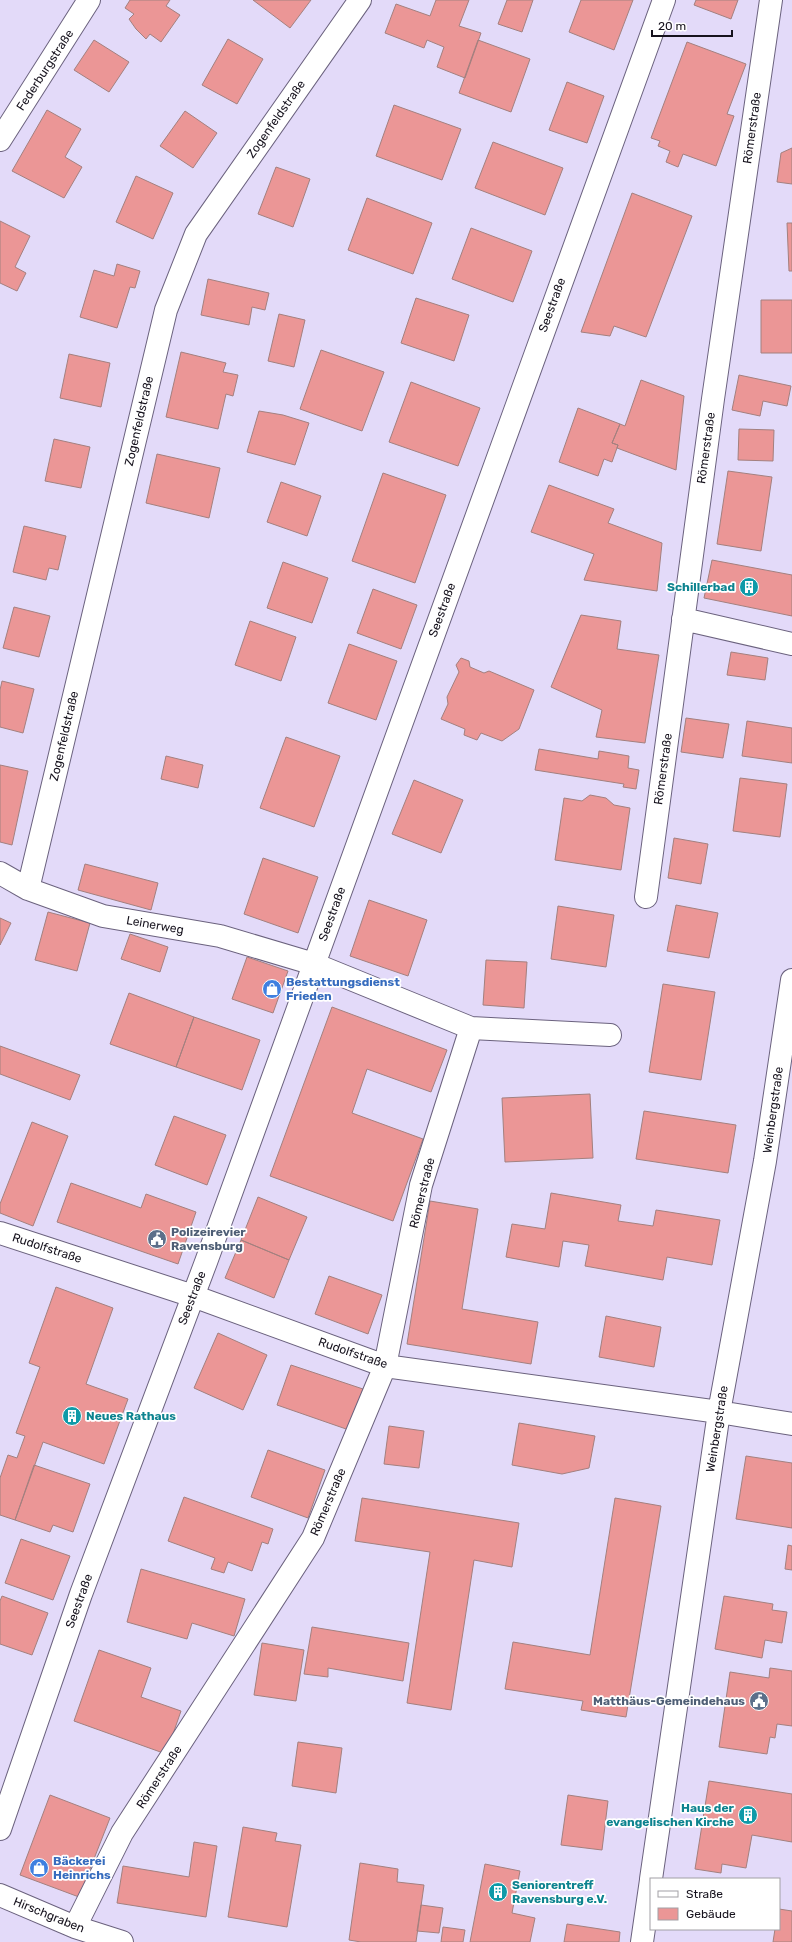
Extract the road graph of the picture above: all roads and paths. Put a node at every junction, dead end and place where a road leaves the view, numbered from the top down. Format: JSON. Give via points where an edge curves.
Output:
{"nodes":[{"id":1,"x":89,"y":0,"type":"edge"},
{"id":2,"x":360,"y":0,"type":"edge"},
{"id":3,"x":664,"y":0,"type":"edge"},
{"id":4,"x":771,"y":0,"type":"edge"},
{"id":5,"x":0,"y":140,"type":"edge"},
{"id":6,"x":683,"y":619,"type":"junction"},
{"id":7,"x":792,"y":644,"type":"edge"},
{"id":8,"x":0,"y":873,"type":"edge"},
{"id":9,"x":28,"y":889,"type":"junction"},
{"id":10,"x":646,"y":897,"type":"dead end"},
{"id":11,"x":314,"y":964,"type":"junction"},
{"id":12,"x":792,"y":980,"type":"edge"},
{"id":13,"x":471,"y":1028,"type":"junction"},
{"id":14,"x":610,"y":1035,"type":"dead end"},
{"id":15,"x":0,"y":1233,"type":"edge"},
{"id":16,"x":193,"y":1296,"type":"junction"},
{"id":17,"x":385,"y":1366,"type":"junction"},
{"id":18,"x":719,"y":1412,"type":"junction"},
{"id":19,"x":792,"y":1424,"type":"edge"},
{"id":20,"x":0,"y":1828,"type":"edge"},
{"id":21,"x":651,"y":1878,"type":"edge"},
{"id":22,"x":650,"y":1887,"type":"edge"},
{"id":23,"x":0,"y":1895,"type":"edge"},
{"id":24,"x":75,"y":1927,"type":"junction"},
{"id":25,"x":122,"y":1942,"type":"edge"},
{"id":26,"x":642,"y":1942,"type":"edge"}],
"edges":[{"from":1,"to":5,"type":"street","name":"Federburgstraße"},
{"from":2,"to":9,"type":"street","name":"Zogenfeldstraße","via":[[196,234],[166,310]]},
{"from":3,"to":11,"type":"street","name":"Seestraße"},
{"from":4,"to":6,"type":"street","name":"Römerstraße"},
{"from":6,"to":7,"type":"street"},
{"from":6,"to":10,"type":"street","name":"Römerstraße"},
{"from":8,"to":9,"type":"street","name":"Leinerweg"},
{"from":9,"to":11,"type":"street","name":"Leinerweg","via":[[103,916],[220,936]]},
{"from":11,"to":13,"type":"street"},
{"from":11,"to":16,"type":"street","name":"Seestraße"},
{"from":12,"to":18,"type":"street","name":"Weinbergstraße","via":[[765,1161]]},
{"from":13,"to":14,"type":"street"},
{"from":13,"to":17,"type":"street","name":"Römerstraße","via":[[422,1185]]},
{"from":15,"to":16,"type":"street","name":"Rudolfstraße"},
{"from":16,"to":17,"type":"street","name":"Rudolfstraße"},
{"from":16,"to":20,"type":"street","name":"Seestraße","via":[[81,1594]]},
{"from":17,"to":18,"type":"street","name":"Rudolfstraße"},
{"from":17,"to":24,"type":"street","name":"Römerstraße","via":[[313,1538],[122,1833]]},
{"from":18,"to":19,"type":"street","name":"Rudolfstraße"},
{"from":18,"to":21,"type":"street","name":"Weinbergstraße"},
{"from":22,"to":26,"type":"street","name":"Weinbergstraße"},
{"from":23,"to":24,"type":"street","name":"Hirschgraben"},
{"from":24,"to":25,"type":"street","name":"Hirschgraben"}]}
